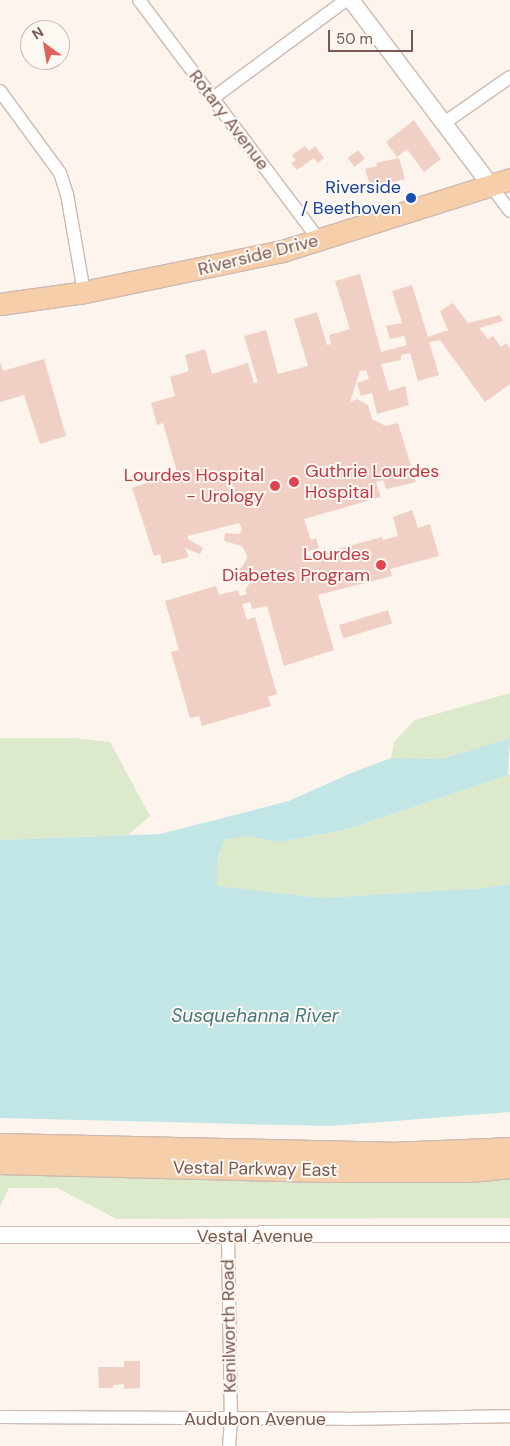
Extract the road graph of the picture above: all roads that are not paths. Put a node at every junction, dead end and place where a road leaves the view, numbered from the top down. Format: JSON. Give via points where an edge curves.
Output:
{"nodes":[{"id":1,"x":139,"y":0,"type":"edge"},
{"id":2,"x":346,"y":0,"type":"edge"},
{"id":3,"x":351,"y":0,"type":"edge"},
{"id":4,"x":510,"y":77,"type":"edge"},
{"id":5,"x":0,"y":91,"type":"edge"},
{"id":6,"x":213,"y":98,"type":"junction"},
{"id":7,"x":444,"y":123,"type":"junction"},
{"id":8,"x":500,"y":182,"type":"edge"},
{"id":9,"x":510,"y":211,"type":"edge"},
{"id":10,"x":319,"y":240,"type":"junction"},
{"id":11,"x":84,"y":292,"type":"junction"},
{"id":12,"x":0,"y":304,"type":"edge"},
{"id":13,"x":0,"y":1144,"type":"edge"},
{"id":14,"x":510,"y":1148,"type":"edge"},
{"id":15,"x":0,"y":1163,"type":"edge"},
{"id":16,"x":510,"y":1167,"type":"edge"},
{"id":17,"x":510,"y":1234,"type":"edge"},
{"id":18,"x":0,"y":1235,"type":"edge"},
{"id":19,"x":228,"y":1236,"type":"junction"},
{"id":20,"x":510,"y":1416,"type":"edge"},
{"id":21,"x":0,"y":1417,"type":"edge"},
{"id":22,"x":231,"y":1420,"type":"junction"},
{"id":23,"x":229,"y":1446,"type":"edge"}],
"edges":[{"from":1,"to":6,"type":"street","name":"Rotary Avenue"},
{"from":2,"to":6,"type":"street"},
{"from":3,"to":7,"type":"street"},
{"from":4,"to":7,"type":"street"},
{"from":5,"to":11,"type":"street","via":[[60,173],[67,194]]},
{"from":6,"to":10,"type":"street","name":"Rotary Avenue"},
{"from":7,"to":8,"type":"street"},
{"from":8,"to":9,"type":"street"},
{"from":8,"to":10,"type":"main road","name":"Riverside Drive"},
{"from":10,"to":11,"type":"main road","name":"Riverside Drive","via":[[217,266]]},
{"from":11,"to":12,"type":"main road","name":"Riverside Drive"},
{"from":13,"to":14,"type":"main road","name":"Vestal Parkway East","via":[[391,1152]]},
{"from":15,"to":16,"type":"main road","name":"Vestal Parkway East","via":[[323,1171],[470,1171]]},
{"from":17,"to":19,"type":"street","name":"Vestal Avenue"},
{"from":18,"to":19,"type":"street","name":"Vestal Avenue"},
{"from":19,"to":22,"type":"street","name":"Kenilworth Road"},
{"from":20,"to":22,"type":"street","name":"Audubon Avenue"},
{"from":21,"to":22,"type":"street","name":"Audubon Avenue"},
{"from":22,"to":23,"type":"street","name":"Kenilworth Road"}]}
